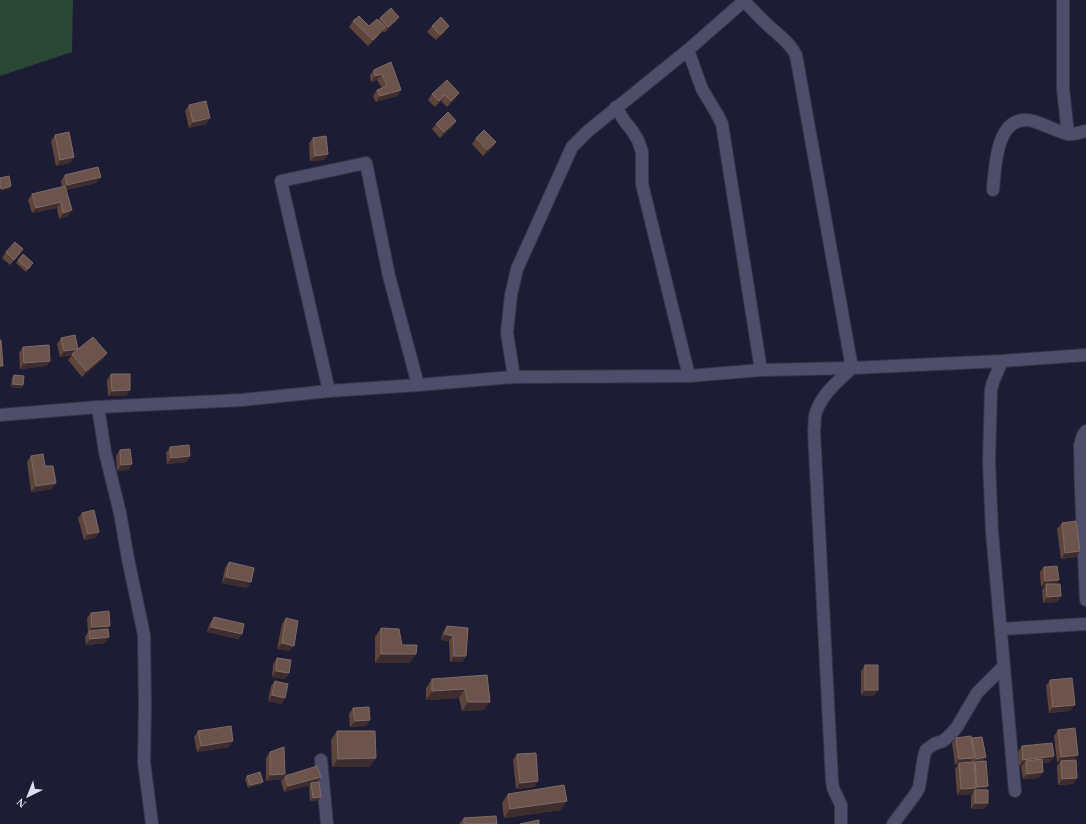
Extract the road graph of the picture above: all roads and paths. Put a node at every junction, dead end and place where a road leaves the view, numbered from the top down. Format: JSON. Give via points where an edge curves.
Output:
{"nodes":[{"id":1,"x":745,"y":0,"type":"edge"},
{"id":2,"x":1063,"y":0,"type":"edge"},
{"id":3,"x":688,"y":50,"type":"junction"},
{"id":4,"x":616,"y":107,"type":"junction"},
{"id":5,"x":1086,"y":131,"type":"edge"},
{"id":6,"x":1068,"y":134,"type":"junction"},
{"id":7,"x":993,"y":190,"type":"dead end"},
{"id":8,"x":1086,"y":354,"type":"edge"},
{"id":9,"x":1002,"y":360,"type":"junction"},
{"id":10,"x":852,"y":368,"type":"junction"},
{"id":11,"x":761,"y":370,"type":"junction"},
{"id":12,"x":689,"y":376,"type":"junction"},
{"id":13,"x":514,"y":377,"type":"junction"},
{"id":14,"x":418,"y":386,"type":"junction"},
{"id":15,"x":329,"y":391,"type":"junction"},
{"id":16,"x":98,"y":407,"type":"junction"},
{"id":17,"x":0,"y":415,"type":"edge"},
{"id":18,"x":1086,"y":431,"type":"edge"},
{"id":19,"x":1086,"y":600,"type":"edge"},
{"id":20,"x":1086,"y":624,"type":"edge"},
{"id":21,"x":1001,"y":628,"type":"junction"},
{"id":22,"x":1004,"y":666,"type":"junction"},
{"id":23,"x":321,"y":760,"type":"dead end"},
{"id":24,"x":1015,"y":792,"type":"dead end"},
{"id":25,"x":152,"y":824,"type":"edge"},
{"id":26,"x":327,"y":824,"type":"edge"},
{"id":27,"x":841,"y":824,"type":"edge"},
{"id":28,"x":893,"y":824,"type":"edge"}],
"edges":[{"from":1,"to":3,"type":"street"},
{"from":1,"to":10,"type":"street","via":[[787,41],[796,55]]},
{"from":2,"to":6,"type":"street","via":[[1063,89]]},
{"from":3,"to":4,"type":"street"},
{"from":3,"to":11,"type":"street","via":[[702,89],[722,124]]},
{"from":4,"to":12,"type":"street","via":[[632,129],[642,152],[642,184]]},
{"from":4,"to":13,"type":"street","via":[[572,147],[517,270],[511,295],[507,333]]},
{"from":5,"to":6,"type":"street"},
{"from":6,"to":7,"type":"street","via":[[1032,121],[1014,123],[1005,131],[1001,140],[996,158]]},
{"from":8,"to":9,"type":"street"},
{"from":9,"to":10,"type":"street"},
{"from":9,"to":21,"type":"street","via":[[991,390],[989,461],[992,532]]},
{"from":10,"to":11,"type":"street"},
{"from":10,"to":27,"type":"street","via":[[824,398],[816,413],[814,431],[832,781],[841,805]]},
{"from":11,"to":12,"type":"street"},
{"from":12,"to":13,"type":"street"},
{"from":13,"to":14,"type":"street"},
{"from":14,"to":15,"type":"street"},
{"from":14,"to":15,"type":"street","via":[[389,276],[366,163],[281,181]]},
{"from":15,"to":16,"type":"street","via":[[242,400]]},
{"from":16,"to":17,"type":"street"},
{"from":16,"to":25,"type":"street","via":[[105,452],[144,635],[144,762]]},
{"from":18,"to":19,"type":"street","via":[[1080,445]]},
{"from":20,"to":21,"type":"street"},
{"from":21,"to":22,"type":"street"},
{"from":22,"to":24,"type":"street"},
{"from":22,"to":28,"type":"street","via":[[977,693],[951,734],[926,750],[919,788]]},
{"from":23,"to":26,"type":"street"}]}
